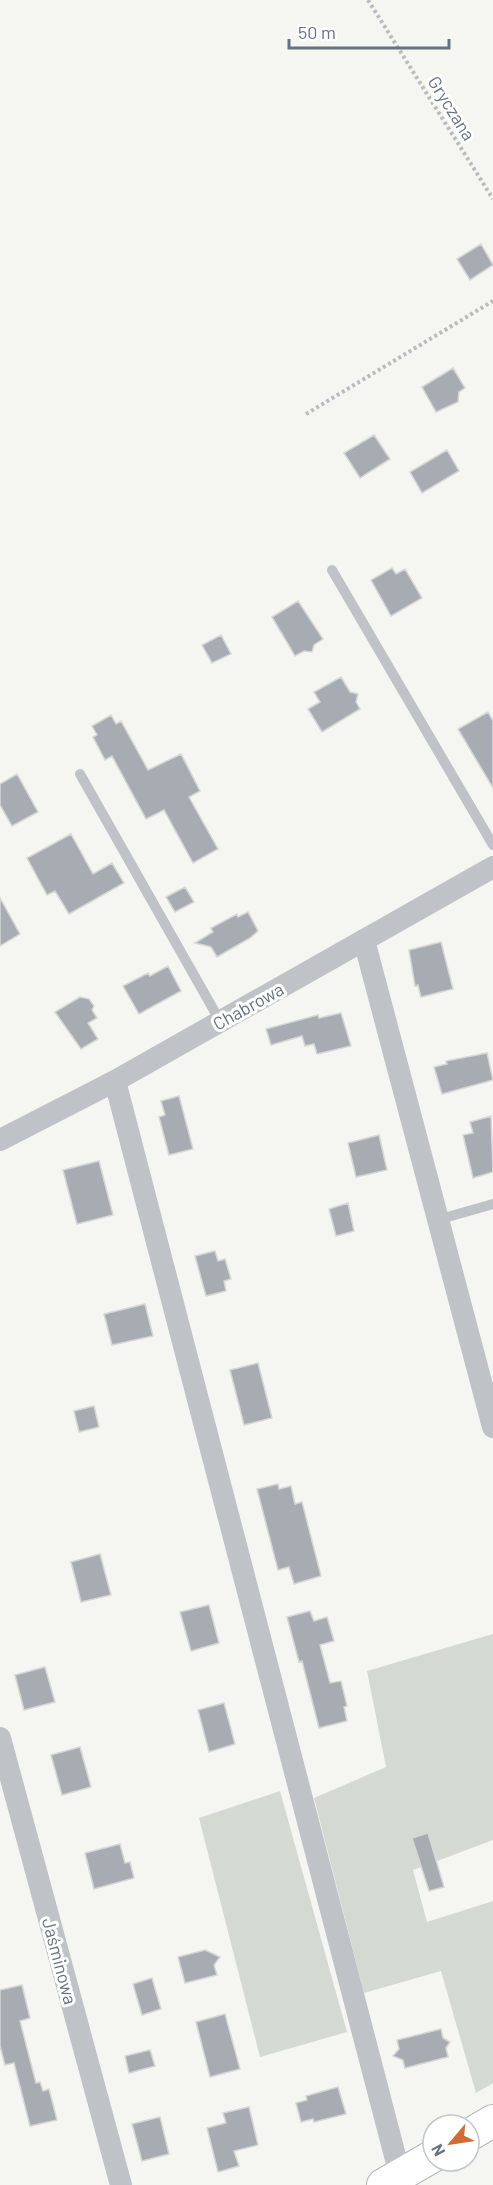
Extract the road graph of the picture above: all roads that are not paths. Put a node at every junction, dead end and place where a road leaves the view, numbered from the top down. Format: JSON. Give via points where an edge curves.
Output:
{"nodes":[{"id":1,"x":332,"y":570,"type":"dead end"},
{"id":2,"x":80,"y":774,"type":"dead end"},
{"id":3,"x":493,"y":845,"type":"edge"},
{"id":4,"x":493,"y":867,"type":"edge"},
{"id":5,"x":364,"y":940,"type":"junction"},
{"id":6,"x":220,"y":1021,"type":"junction"},
{"id":7,"x":115,"y":1081,"type":"junction"},
{"id":8,"x":0,"y":1140,"type":"edge"},
{"id":9,"x":493,"y":1204,"type":"edge"},
{"id":10,"x":437,"y":1220,"type":"junction"},
{"id":11,"x":493,"y":1427,"type":"edge"},
{"id":12,"x":0,"y":1738,"type":"edge"},
{"id":13,"x":421,"y":2163,"type":"edge"},
{"id":14,"x":390,"y":2182,"type":"edge"},
{"id":15,"x":121,"y":2185,"type":"edge"}],
"edges":[{"from":1,"to":3,"type":"lane"},
{"from":2,"to":6,"type":"lane"},
{"from":4,"to":5,"type":"street","name":"Chabrowa"},
{"from":5,"to":6,"type":"street","name":"Chabrowa"},
{"from":5,"to":10,"type":"street"},
{"from":6,"to":7,"type":"street","name":"Chabrowa"},
{"from":7,"to":8,"type":"street","name":"Chabrowa"},
{"from":7,"to":14,"type":"street"},
{"from":9,"to":10,"type":"lane"},
{"from":10,"to":11,"type":"street"},
{"from":12,"to":15,"type":"street","name":"Jaśminowa"},
{"from":13,"to":14,"type":"street"}]}
